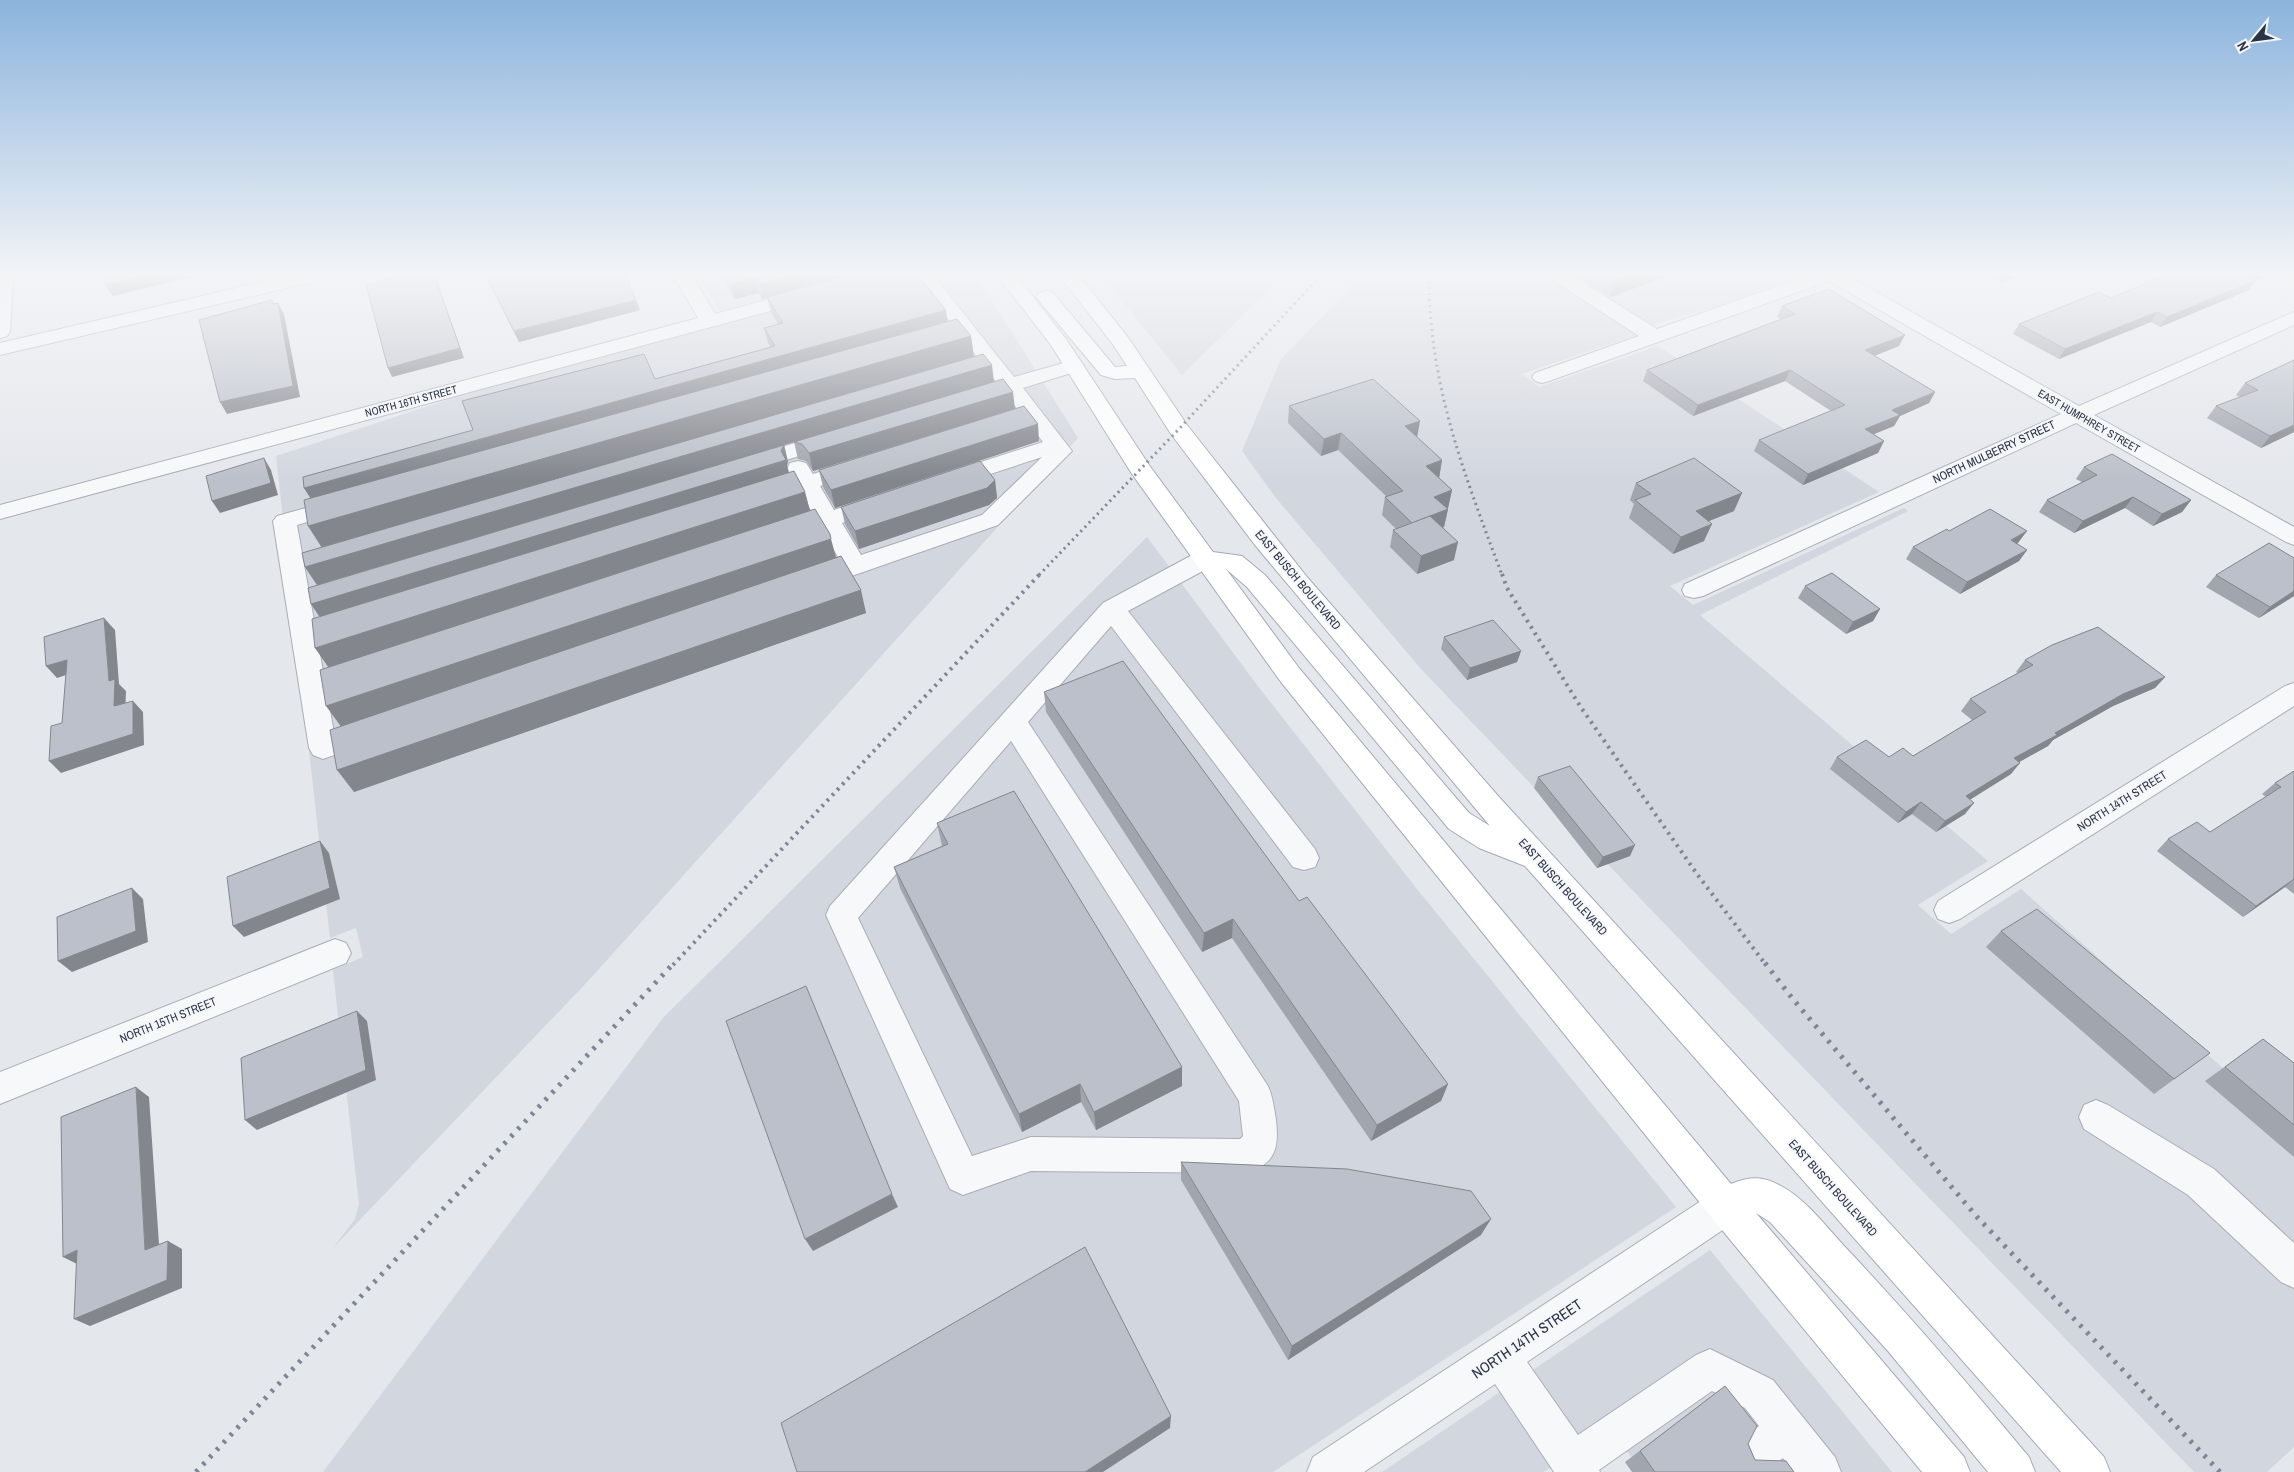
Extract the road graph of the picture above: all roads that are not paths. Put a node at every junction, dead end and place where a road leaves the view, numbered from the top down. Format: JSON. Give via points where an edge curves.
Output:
{"nodes":[{"id":1,"x":23,"y":344,"type":"edge"},
{"id":2,"x":625,"y":344,"type":"edge"},
{"id":3,"x":965,"y":344,"type":"edge"},
{"id":4,"x":1059,"y":344,"type":"edge"},
{"id":5,"x":1086,"y":344,"type":"edge"},
{"id":6,"x":1123,"y":344,"type":"edge"},
{"id":7,"x":1636,"y":344,"type":"edge"},
{"id":8,"x":1954,"y":344,"type":"edge"},
{"id":9,"x":2236,"y":344,"type":"edge"},
{"id":10,"x":0,"y":349,"type":"edge"},
{"id":11,"x":1074,"y":366,"type":"junction"},
{"id":12,"x":1142,"y":372,"type":"junction"},
{"id":13,"x":1542,"y":377,"type":"dead end"},
{"id":14,"x":1010,"y":386,"type":"junction"},
{"id":15,"x":973,"y":397,"type":"edge"},
{"id":16,"x":2078,"y":414,"type":"junction"},
{"id":17,"x":777,"y":431,"type":"edge"},
{"id":18,"x":853,"y":433,"type":"edge"},
{"id":19,"x":1056,"y":445,"type":"junction"},
{"id":20,"x":789,"y":452,"type":"junction"},
{"id":21,"x":872,"y":462,"type":"edge"},
{"id":22,"x":732,"y":469,"type":"edge"},
{"id":23,"x":807,"y":483,"type":"junction"},
{"id":24,"x":928,"y":487,"type":"edge"},
{"id":25,"x":901,"y":496,"type":"edge"},
{"id":26,"x":362,"y":500,"type":"edge"},
{"id":27,"x":741,"y":503,"type":"edge"},
{"id":28,"x":0,"y":512,"type":"edge"},
{"id":29,"x":828,"y":520,"type":"junction"},
{"id":30,"x":2294,"y":537,"type":"edge"},
{"id":31,"x":763,"y":541,"type":"edge"},
{"id":32,"x":1205,"y":559,"type":"junction"},
{"id":33,"x":855,"y":566,"type":"junction"},
{"id":34,"x":790,"y":588,"type":"edge"},
{"id":35,"x":1694,"y":590,"type":"dead end"},
{"id":36,"x":1112,"y":609,"type":"junction"},
{"id":37,"x":2294,"y":693,"type":"edge"},
{"id":38,"x":1013,"y":721,"type":"junction"},
{"id":39,"x":389,"y":726,"type":"edge"},
{"id":40,"x":1304,"y":858,"type":"dead end"},
{"id":41,"x":1537,"y":858,"type":"junction"},
{"id":42,"x":1949,"y":910,"type":"dead end"},
{"id":43,"x":335,"y":952,"type":"dead end"},
{"id":44,"x":0,"y":1088,"type":"edge"},
{"id":45,"x":2096,"y":1117,"type":"dead end"},
{"id":46,"x":1726,"y":1206,"type":"junction"},
{"id":47,"x":2294,"y":1269,"type":"edge"},
{"id":48,"x":1500,"y":1356,"type":"junction"},
{"id":49,"x":1787,"y":1430,"type":"junction"},
{"id":50,"x":1753,"y":1456,"type":"edge"},
{"id":51,"x":1576,"y":1468,"type":"edge"},
{"id":52,"x":1328,"y":1472,"type":"edge"},
{"id":53,"x":1820,"y":1472,"type":"edge"},
{"id":54,"x":1949,"y":1472,"type":"edge"},
{"id":55,"x":2014,"y":1472,"type":"edge"},
{"id":56,"x":2089,"y":1472,"type":"edge"}],
"edges":[{"from":1,"to":10,"type":"street"},
{"from":2,"to":28,"type":"street","name":"NORTH 16TH STREET"},
{"from":3,"to":14,"type":"street","via":[[981,364]]},
{"from":4,"to":11,"type":"main road"},
{"from":5,"to":12,"type":"main road","via":[[1108,370],[1115,373]]},
{"from":6,"to":12,"type":"main road","name":"EAST BUSCH BOULEVARD"},
{"from":7,"to":13,"type":"street"},
{"from":8,"to":16,"type":"street","name":"EAST HUMPHREY STREET"},
{"from":9,"to":16,"type":"street","name":"NORTH MULBERRY STREET"},
{"from":11,"to":14,"type":"street"},
{"from":11,"to":32,"type":"main road","via":[[1140,469]]},
{"from":12,"to":41,"type":"main road","name":"EAST BUSCH BOULEVARD","via":[[1263,540]]},
{"from":14,"to":15,"type":"street"},
{"from":14,"to":19,"type":"street","via":[[1022,416]]},
{"from":16,"to":30,"type":"street","name":"EAST HUMPHREY STREET"},
{"from":16,"to":35,"type":"street","name":"NORTH MULBERRY STREET"},
{"from":17,"to":20,"type":"street"},
{"from":18,"to":20,"type":"street"},
{"from":19,"to":24,"type":"street"},
{"from":19,"to":33,"type":"street","via":[[1061,451],[990,520]]},
{"from":20,"to":22,"type":"street"},
{"from":20,"to":23,"type":"street"},
{"from":21,"to":23,"type":"street"},
{"from":23,"to":27,"type":"street"},
{"from":23,"to":29,"type":"street"},
{"from":25,"to":29,"type":"street"},
{"from":26,"to":39,"type":"street","via":[[285,521],[303,563],[323,685],[324,748]]},
{"from":29,"to":31,"type":"street"},
{"from":29,"to":33,"type":"street"},
{"from":32,"to":36,"type":"street"},
{"from":32,"to":41,"type":"main road","via":[[1233,562],[1253,577],[1459,822],[1488,840]]},
{"from":32,"to":46,"type":"main road","via":[[1290,675]]},
{"from":33,"to":34,"type":"street"},
{"from":36,"to":38,"type":"street"},
{"from":36,"to":40,"type":"street"},
{"from":37,"to":42,"type":"street","name":"NORTH 14TH STREET"},
{"from":38,"to":38,"type":"street","via":[[1256,1097],[1261,1142],[1248,1156],[1031,1154],[963,1177],[841,915]]},
{"from":41,"to":56,"type":"main road","name":"EAST BUSCH BOULEVARD"},
{"from":43,"to":44,"type":"street","name":"NORTH 15TH STREET"},
{"from":45,"to":47,"type":"street","via":[[2201,1182]]},
{"from":46,"to":48,"type":"street","name":"NORTH 14TH STREET"},
{"from":46,"to":54,"type":"main road"},
{"from":46,"to":55,"type":"main road","via":[[1745,1194],[1754,1194],[1765,1196],[1783,1209],[1886,1321]]},
{"from":48,"to":51,"type":"street"},
{"from":48,"to":52,"type":"street","name":"NORTH 14TH STREET"},
{"from":49,"to":50,"type":"street"},
{"from":49,"to":51,"type":"street","via":[[1759,1394],[1710,1369]]},
{"from":49,"to":53,"type":"street"}]}
